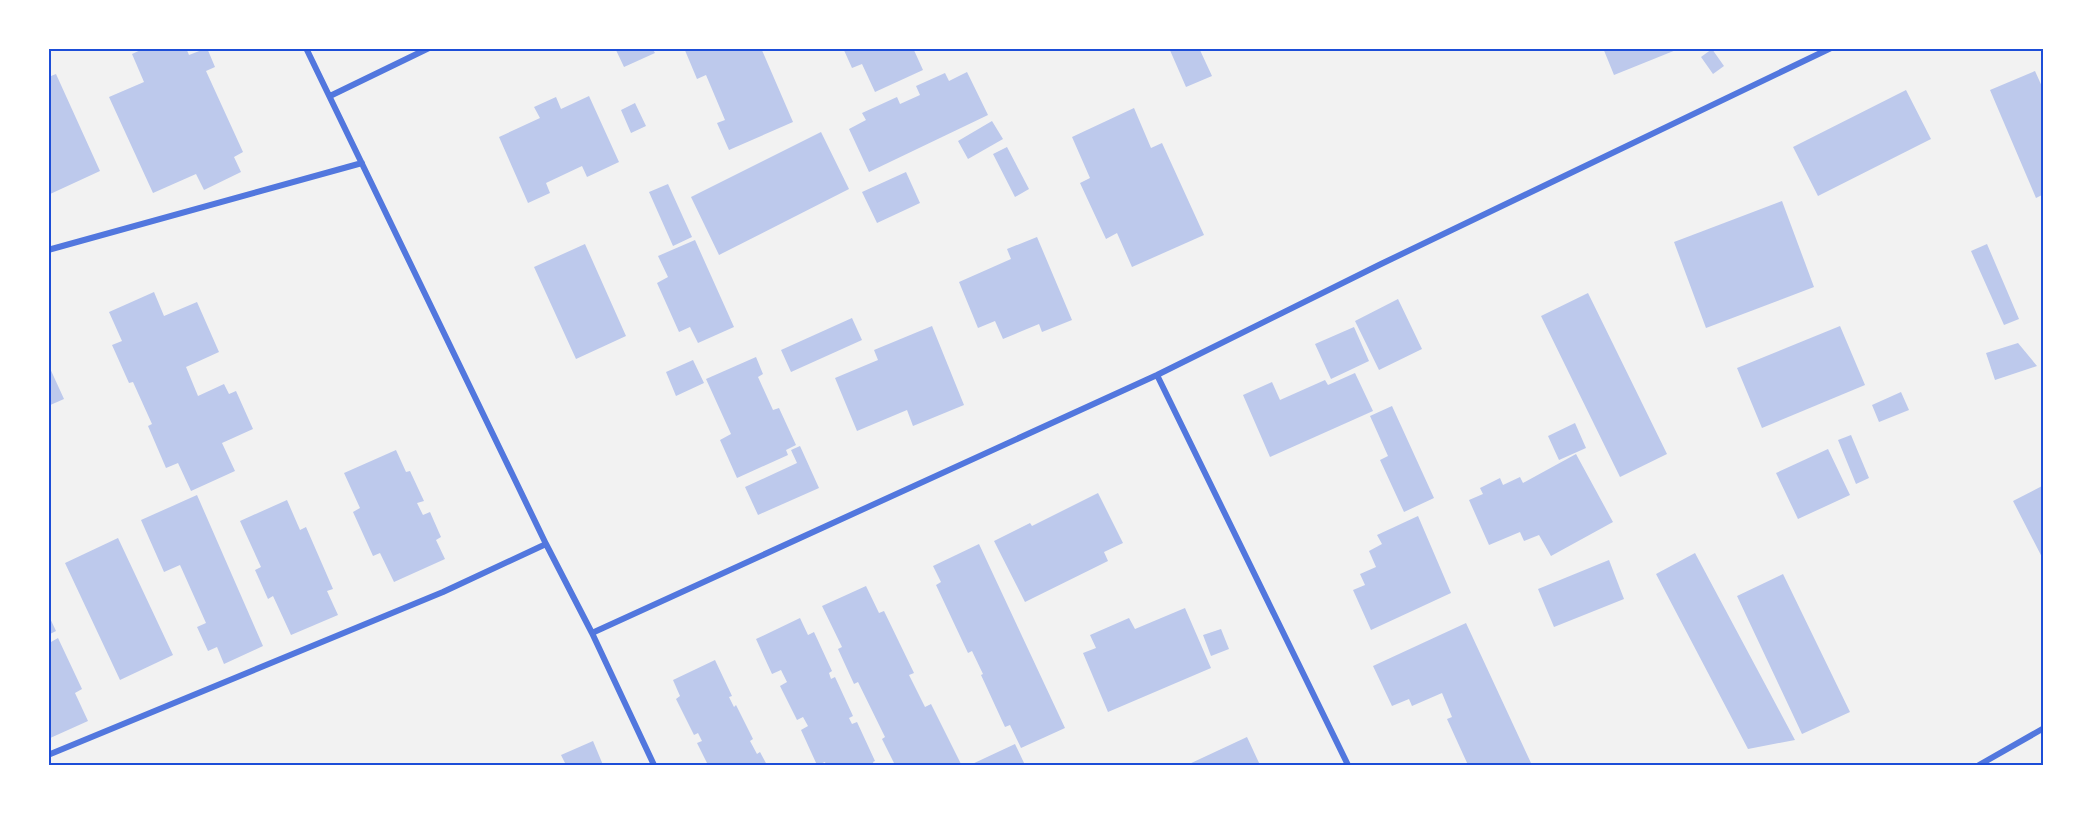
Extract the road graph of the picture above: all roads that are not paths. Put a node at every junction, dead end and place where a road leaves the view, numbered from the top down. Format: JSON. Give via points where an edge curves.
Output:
{"nodes":[{"id":1,"x":306,"y":48,"type":"edge"},
{"id":2,"x":429,"y":48,"type":"edge"},
{"id":3,"x":1831,"y":48,"type":"edge"},
{"id":4,"x":330,"y":96,"type":"junction"},
{"id":5,"x":362,"y":163,"type":"junction"},
{"id":6,"x":48,"y":250,"type":"edge"},
{"id":7,"x":1157,"y":375,"type":"junction"},
{"id":8,"x":546,"y":544,"type":"junction"},
{"id":9,"x":592,"y":633,"type":"junction"},
{"id":10,"x":2044,"y":728,"type":"edge"},
{"id":11,"x":48,"y":755,"type":"edge"},
{"id":12,"x":654,"y":765,"type":"edge"},
{"id":13,"x":1348,"y":765,"type":"edge"},
{"id":14,"x":1978,"y":765,"type":"edge"}],
"edges":[{"from":1,"to":4,"type":"street"},
{"from":2,"to":4,"type":"street"},
{"from":3,"to":7,"type":"street"},
{"from":4,"to":5,"type":"street"},
{"from":5,"to":6,"type":"street"},
{"from":5,"to":8,"type":"street"},
{"from":7,"to":9,"type":"street"},
{"from":7,"to":13,"type":"street"},
{"from":8,"to":9,"type":"street"},
{"from":8,"to":11,"type":"street","via":[[443,592]]},
{"from":9,"to":12,"type":"street"},
{"from":10,"to":14,"type":"street"}]}
